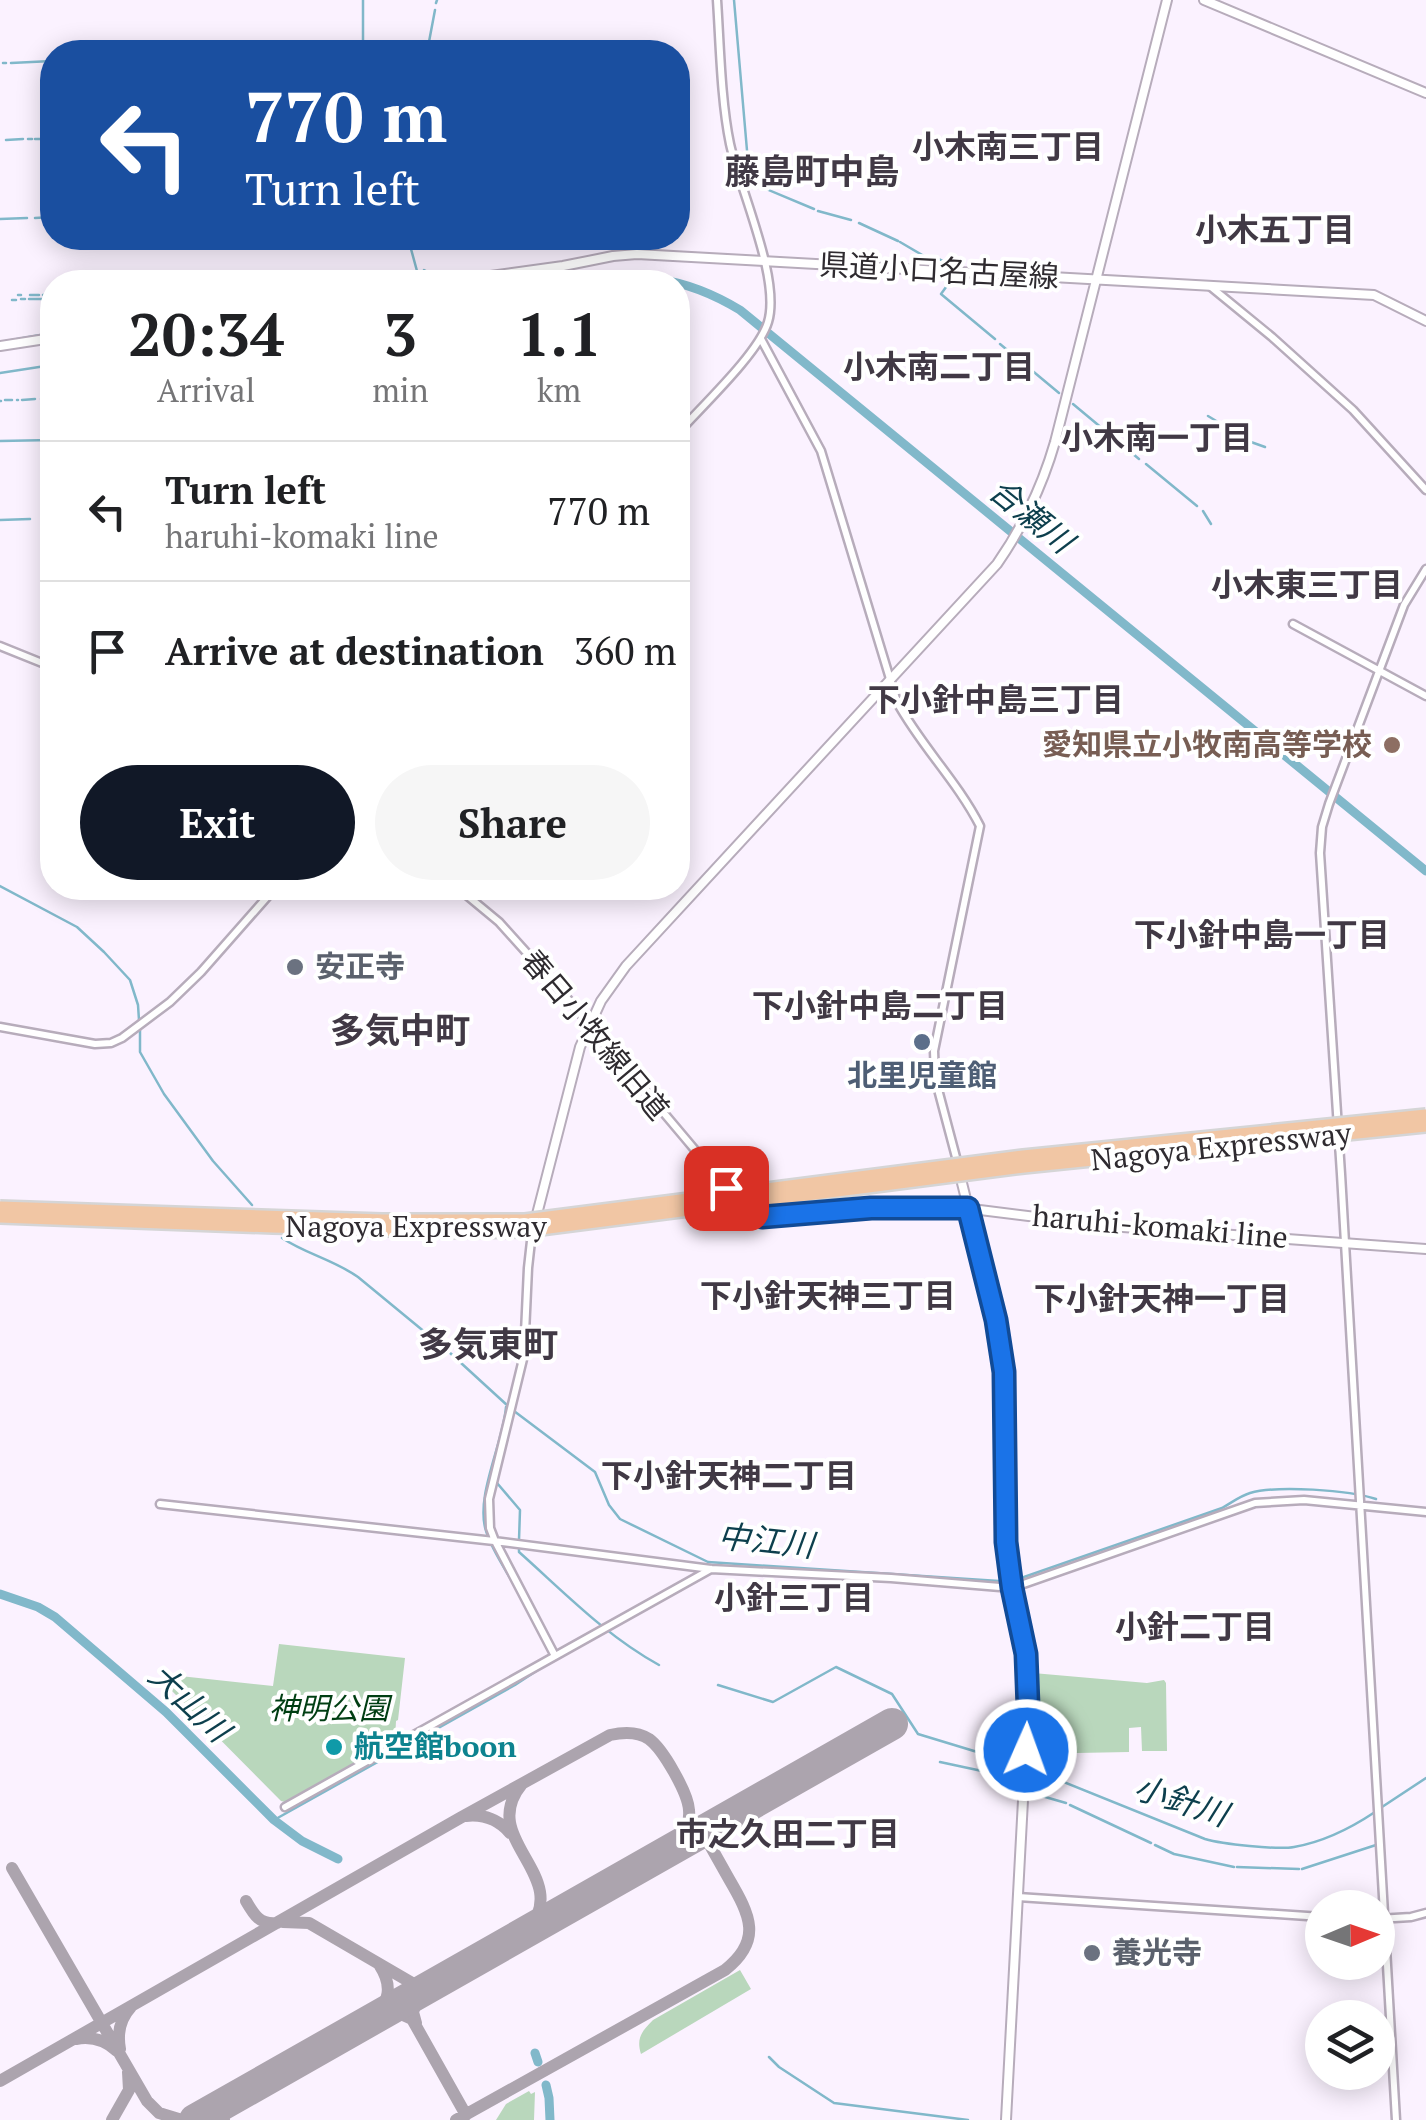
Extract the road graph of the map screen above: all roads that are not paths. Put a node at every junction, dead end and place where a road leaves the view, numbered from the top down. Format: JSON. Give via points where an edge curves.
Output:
{"nodes":[{"id":1,"x":716,"y":0,"type":"edge"},
{"id":2,"x":1167,"y":0,"type":"edge"},
{"id":3,"x":1204,"y":0,"type":"edge"},
{"id":4,"x":1426,"y":92,"type":"edge"},
{"id":5,"x":764,"y":262,"type":"junction"},
{"id":6,"x":525,"y":270,"type":"edge"},
{"id":7,"x":1096,"y":280,"type":"junction"},
{"id":8,"x":1211,"y":287,"type":"junction"},
{"id":9,"x":1426,"y":320,"type":"edge"},
{"id":10,"x":761,"y":339,"type":"junction"},
{"id":11,"x":40,"y":340,"type":"edge"},
{"id":12,"x":0,"y":346,"type":"edge"},
{"id":13,"x":690,"y":419,"type":"edge"},
{"id":14,"x":1426,"y":490,"type":"edge"},
{"id":15,"x":1426,"y":569,"type":"edge"},
{"id":16,"x":1293,"y":624,"type":"dead end"},
{"id":17,"x":0,"y":646,"type":"edge"},
{"id":18,"x":40,"y":662,"type":"edge"},
{"id":19,"x":1379,"y":672,"type":"junction"},
{"id":20,"x":889,"y":681,"type":"junction"},
{"id":21,"x":1426,"y":696,"type":"edge"},
{"id":22,"x":690,"y":897,"type":"edge"},
{"id":23,"x":264,"y":900,"type":"edge"},
{"id":24,"x":474,"y":900,"type":"edge"},
{"id":25,"x":687,"y":900,"type":"edge"},
{"id":26,"x":588,"y":1024,"type":"junction"},
{"id":27,"x":0,"y":1027,"type":"edge"},
{"id":28,"x":1426,"y":1115,"type":"edge"},
{"id":29,"x":1426,"y":1126,"type":"edge"},
{"id":30,"x":1102,"y":1154,"type":"dead end"},
{"id":31,"x":956,"y":1161,"type":"joint"},
{"id":32,"x":932,"y":1173,"type":"dead end"},
{"id":33,"x":726,"y":1188,"type":"joint"},
{"id":34,"x":0,"y":1207,"type":"edge"},
{"id":35,"x":968,"y":1208,"type":"junction"},
{"id":36,"x":603,"y":1216,"type":"dead end"},
{"id":37,"x":0,"y":1217,"type":"edge"},
{"id":38,"x":394,"y":1226,"type":"dead end"},
{"id":39,"x":532,"y":1232,"type":"joint"},
{"id":40,"x":1344,"y":1243,"type":"junction"},
{"id":41,"x":1426,"y":1249,"type":"edge"},
{"id":42,"x":1359,"y":1499,"type":"junction"},
{"id":43,"x":160,"y":1504,"type":"dead end"},
{"id":44,"x":1426,"y":1512,"type":"edge"},
{"id":45,"x":492,"y":1541,"type":"junction"},
{"id":46,"x":711,"y":1569,"type":"junction"},
{"id":47,"x":1012,"y":1588,"type":"junction"},
{"id":48,"x":554,"y":1654,"type":"junction"},
{"id":49,"x":286,"y":1806,"type":"dead end"},
{"id":50,"x":1380,"y":1890,"type":"edge"},
{"id":51,"x":1018,"y":1897,"type":"junction"},
{"id":52,"x":1426,"y":1913,"type":"edge"},
{"id":53,"x":1305,"y":1916,"type":"edge"},
{"id":54,"x":1395,"y":1918,"type":"edge"},
{"id":55,"x":1386,"y":1980,"type":"edge"},
{"id":56,"x":1006,"y":2120,"type":"edge"},
{"id":57,"x":1396,"y":2120,"type":"edge"}],
"edges":[{"from":1,"to":5,"type":"street","via":[[729,140]]},
{"from":2,"to":7,"type":"main road"},
{"from":3,"to":4,"type":"main road"},
{"from":5,"to":6,"type":"main road","name":"県道小口名古屋線","via":[[628,254]]},
{"from":5,"to":7,"type":"main road","name":"県道小口名古屋線"},
{"from":5,"to":10,"type":"street","via":[[771,298]]},
{"from":7,"to":8,"type":"main road","name":"県道小口名古屋線"},
{"from":7,"to":20,"type":"main road","via":[[1052,453],[1028,516],[997,564]]},
{"from":8,"to":9,"type":"main road","name":"県道小口名古屋線","via":[[1374,295]]},
{"from":8,"to":14,"type":"street","via":[[1352,410]]},
{"from":10,"to":13,"type":"street"},
{"from":10,"to":20,"type":"street","via":[[821,451]]},
{"from":11,"to":12,"type":"main road"},
{"from":15,"to":19,"type":"street"},
{"from":16,"to":19,"type":"street"},
{"from":17,"to":18,"type":"street"},
{"from":19,"to":21,"type":"street"},
{"from":19,"to":40,"type":"street","via":[[1329,804],[1320,853]]},
{"from":20,"to":22,"type":"main road"},
{"from":20,"to":31,"type":"street","via":[[908,724],[980,826],[934,1051]]},
{"from":23,"to":27,"type":"street","via":[[170,1002],[111,1042]]},
{"from":24,"to":26,"type":"street","name":"春日小牧線旧道"},
{"from":25,"to":26,"type":"main road","via":[[626,966]]},
{"from":26,"to":33,"type":"street","name":"春日小牧線旧道"},
{"from":26,"to":39,"type":"main road"},
{"from":28,"to":34,"type":"highway","name":"Nagoya Expressway","bridge":true,"via":[[1023,1156],[525,1220]]},
{"from":29,"to":37,"type":"highway","name":"Nagoya Expressway","bridge":true,"via":[[525,1231]]},
{"from":30,"to":32,"type":"highway","bridge":true},
{"from":31,"to":35,"type":"main road"},
{"from":33,"to":35,"type":"main road","name":"haruhi-komaki line","via":[[747,1212],[762,1217]]},
{"from":35,"to":40,"type":"main road","name":"haruhi-komaki line"},
{"from":35,"to":47,"type":"main road","via":[[1003,1358]]},
{"from":36,"to":38,"type":"highway","bridge":true,"via":[[499,1227]]},
{"from":39,"to":45,"type":"street","via":[[524,1355],[489,1498]]},
{"from":40,"to":41,"type":"main road","name":"haruhi-komaki line"},
{"from":40,"to":42,"type":"street"},
{"from":42,"to":44,"type":"street"},
{"from":42,"to":47,"type":"street","via":[[1255,1504]]},
{"from":42,"to":50,"type":"street"},
{"from":43,"to":45,"type":"street"},
{"from":45,"to":46,"type":"street"},
{"from":45,"to":48,"type":"street"},
{"from":46,"to":47,"type":"street"},
{"from":46,"to":48,"type":"street"},
{"from":47,"to":51,"type":"main road","via":[[1028,1688]]},
{"from":48,"to":49,"type":"street"},
{"from":51,"to":53,"type":"street"},
{"from":51,"to":56,"type":"main road"},
{"from":52,"to":54,"type":"street"},
{"from":55,"to":57,"type":"street"}]}
